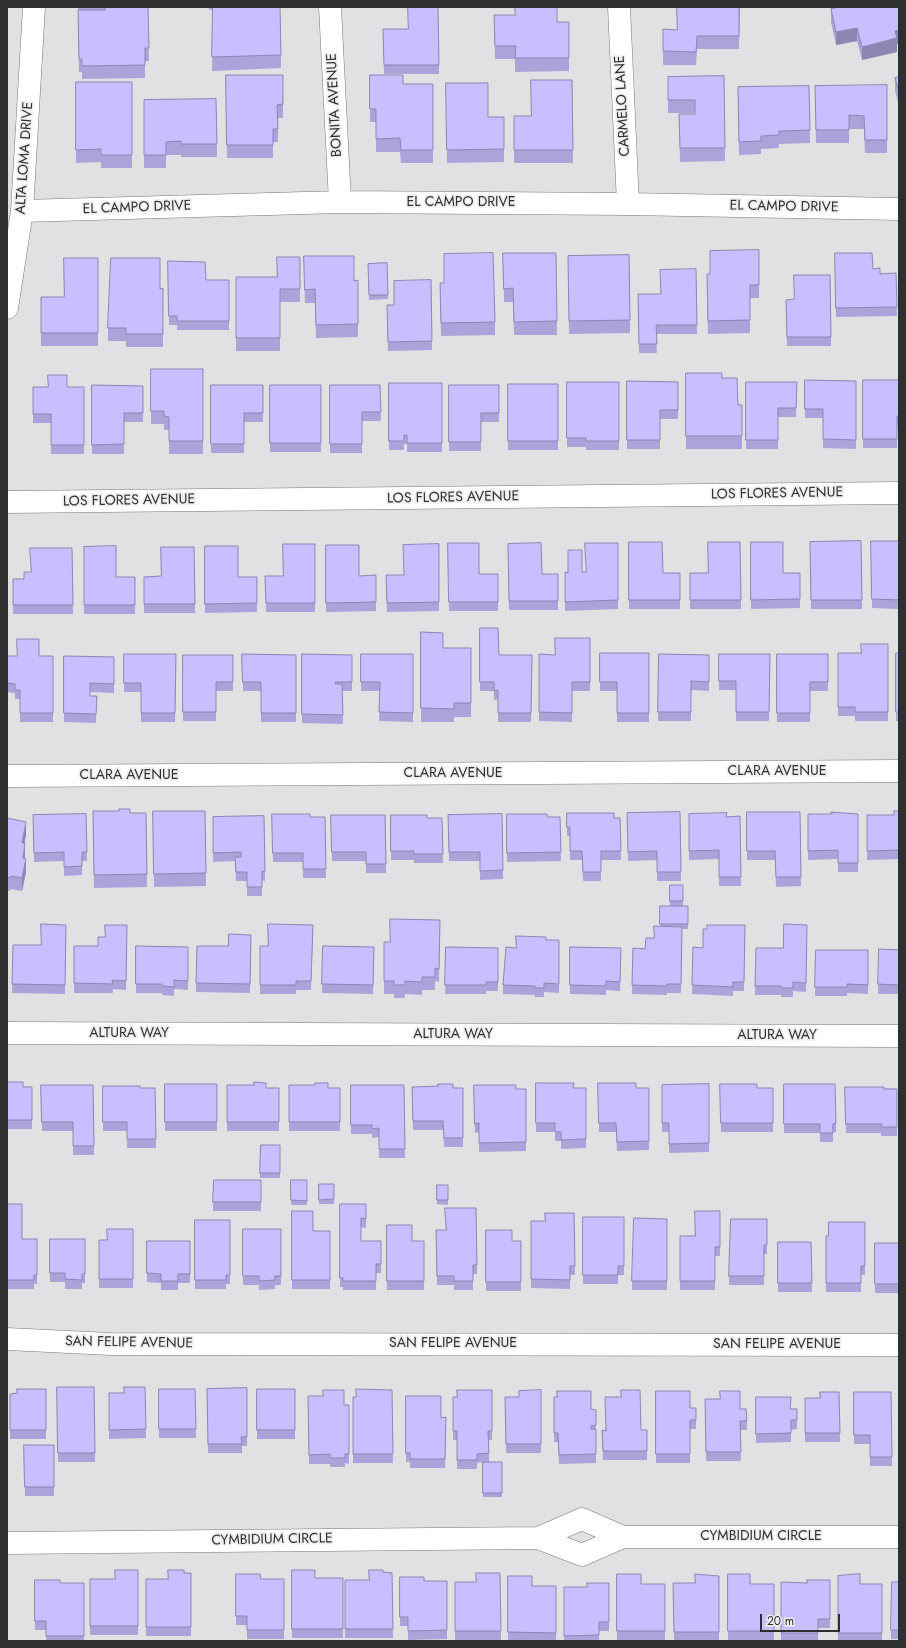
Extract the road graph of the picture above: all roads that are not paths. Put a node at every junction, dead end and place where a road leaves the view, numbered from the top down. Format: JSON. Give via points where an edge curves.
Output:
{"nodes":[{"id":1,"x":34,"y":7,"type":"edge"},
{"id":2,"x":330,"y":7,"type":"edge"},
{"id":3,"x":619,"y":7,"type":"edge"},
{"id":4,"x":340,"y":202,"type":"junction"},
{"id":5,"x":628,"y":204,"type":"junction"},
{"id":6,"x":899,"y":209,"type":"edge"},
{"id":7,"x":22,"y":211,"type":"junction"},
{"id":8,"x":7,"y":308,"type":"edge"},
{"id":9,"x":899,"y":493,"type":"edge"},
{"id":10,"x":7,"y":502,"type":"edge"},
{"id":11,"x":899,"y":771,"type":"edge"},
{"id":12,"x":7,"y":776,"type":"edge"},
{"id":13,"x":7,"y":1034,"type":"edge"},
{"id":14,"x":899,"y":1036,"type":"edge"},
{"id":15,"x":7,"y":1340,"type":"edge"},
{"id":16,"x":899,"y":1345,"type":"edge"},
{"id":17,"x":623,"y":1537,"type":"junction"},
{"id":18,"x":899,"y":1537,"type":"edge"},
{"id":19,"x":538,"y":1538,"type":"junction"},
{"id":20,"x":7,"y":1543,"type":"edge"}],
"edges":[{"from":1,"to":7,"type":"street","name":"ALTA LOMA DRIVE"},
{"from":2,"to":4,"type":"street","name":"BONITA AVENUE"},
{"from":3,"to":5,"type":"street","name":"CARMELO LANE"},
{"from":4,"to":5,"type":"street","name":"EL CAMPO DRIVE"},
{"from":4,"to":7,"type":"street","name":"EL CAMPO DRIVE"},
{"from":5,"to":6,"type":"street","name":"EL CAMPO DRIVE"},
{"from":7,"to":8,"type":"street","name":"ALTA LOMA DRIVE"},
{"from":9,"to":10,"type":"street","name":"LOS FLORES AVENUE"},
{"from":11,"to":12,"type":"street","name":"CLARA AVENUE"},
{"from":13,"to":14,"type":"street","name":"ALTURA WAY"},
{"from":15,"to":16,"type":"street","name":"SAN FELIPE AVENUE","via":[[110,1344]]},
{"from":17,"to":18,"type":"street","name":"CYMBIDIUM CIRCLE"},
{"from":17,"to":19,"type":"street","name":"CYMBIDIUM CIRCLE","via":[[582,1555]]},
{"from":17,"to":19,"type":"street","name":"CYMBIDIUM CIRCLE","via":[[582,1519]]},
{"from":19,"to":20,"type":"street","name":"CYMBIDIUM CIRCLE"}]}
